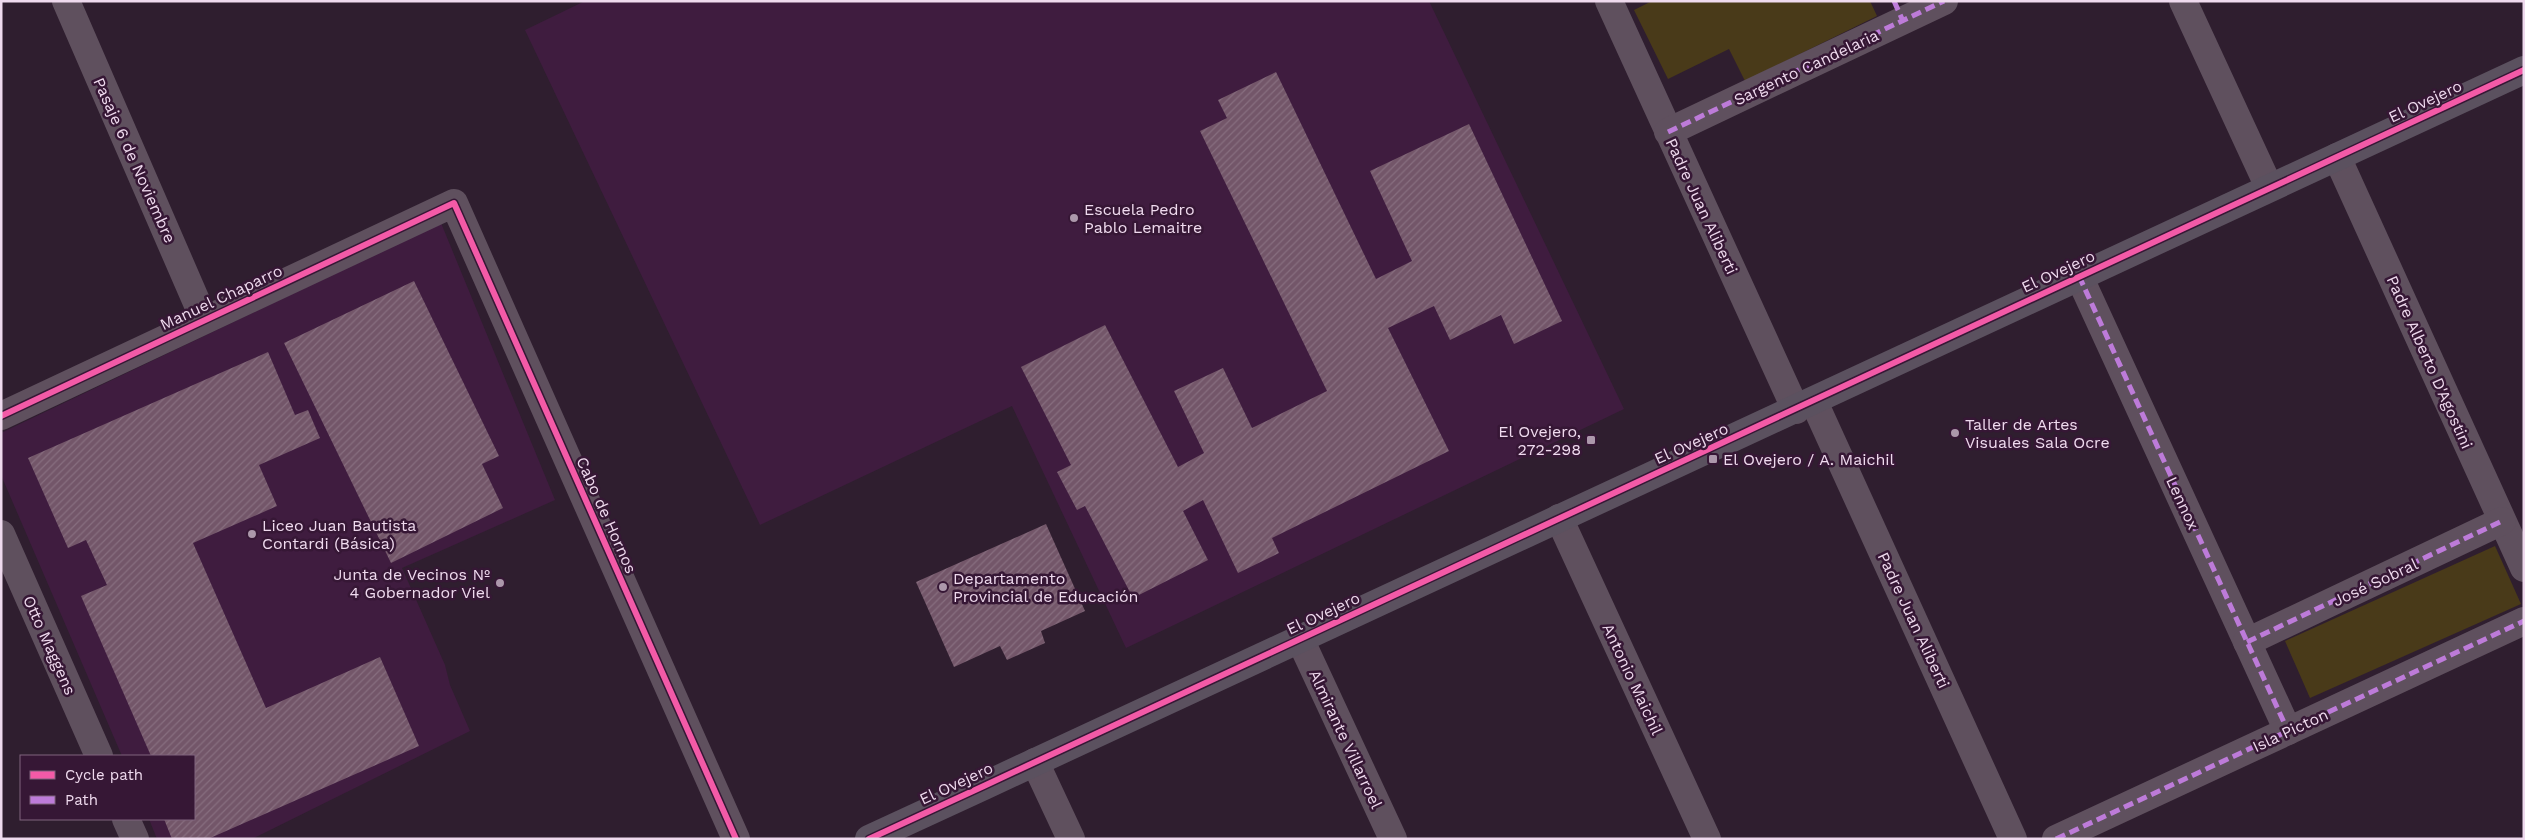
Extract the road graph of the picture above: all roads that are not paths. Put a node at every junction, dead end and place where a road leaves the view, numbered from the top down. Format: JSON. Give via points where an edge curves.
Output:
{"nodes":[{"id":1,"x":66,"y":1,"type":"edge"},
{"id":2,"x":1608,"y":1,"type":"edge"},
{"id":3,"x":1944,"y":1,"type":"edge"},
{"id":4,"x":2183,"y":1,"type":"edge"},
{"id":5,"x":1898,"y":11,"type":"edge"},
{"id":6,"x":2524,"y":70,"type":"edge"},
{"id":7,"x":1668,"y":132,"type":"junction"},
{"id":8,"x":2337,"y":157,"type":"junction"},
{"id":9,"x":2269,"y":187,"type":"junction"},
{"id":10,"x":454,"y":203,"type":"joint"},
{"id":11,"x":2079,"y":276,"type":"junction"},
{"id":12,"x":204,"y":320,"type":"junction"},
{"id":13,"x":1805,"y":406,"type":"junction"},
{"id":14,"x":1,"y":416,"type":"edge"},
{"id":15,"x":1558,"y":518,"type":"junction"},
{"id":16,"x":2502,"y":521,"type":"junction"},
{"id":17,"x":1,"y":534,"type":"edge"},
{"id":18,"x":2524,"y":568,"type":"edge"},
{"id":19,"x":2524,"y":621,"type":"edge"},
{"id":20,"x":1300,"y":639,"type":"junction"},
{"id":21,"x":2247,"y":642,"type":"junction"},
{"id":22,"x":2288,"y":731,"type":"junction"},
{"id":23,"x":99,"y":755,"type":"edge"},
{"id":24,"x":1035,"y":762,"type":"junction"},
{"id":25,"x":126,"y":820,"type":"edge"},
{"id":26,"x":135,"y":839,"type":"edge"},
{"id":27,"x":736,"y":839,"type":"edge"},
{"id":28,"x":869,"y":839,"type":"edge"},
{"id":29,"x":1071,"y":839,"type":"edge"},
{"id":30,"x":1392,"y":839,"type":"edge"},
{"id":31,"x":1707,"y":839,"type":"edge"},
{"id":32,"x":2013,"y":839,"type":"edge"},
{"id":33,"x":2056,"y":839,"type":"edge"}],
"edges":[{"from":1,"to":12,"type":"street","name":"Pasaje 6 de Noviembre"},
{"from":2,"to":7,"type":"street","name":"Padre Juan Aliberti"},
{"from":3,"to":5,"type":"street","name":"Sargento Candelaria"},
{"from":4,"to":9,"type":"street"},
{"from":5,"to":7,"type":"street","name":"Sargento Candelaria"},
{"from":6,"to":8,"type":"street","name":"El Ovejero"},
{"from":7,"to":13,"type":"street","name":"Padre Juan Aliberti"},
{"from":8,"to":9,"type":"street","name":"El Ovejero"},
{"from":8,"to":16,"type":"street","name":"Padre Alberto D'Agostini"},
{"from":9,"to":11,"type":"street","name":"El Ovejero"},
{"from":10,"to":12,"type":"street","name":"Manuel Chaparro"},
{"from":10,"to":27,"type":"street","name":"Cabo de Hornos"},
{"from":11,"to":13,"type":"street","name":"El Ovejero"},
{"from":11,"to":21,"type":"street","name":"Lennox"},
{"from":12,"to":14,"type":"street","name":"Manuel Chaparro"},
{"from":13,"to":15,"type":"street","name":"El Ovejero"},
{"from":13,"to":32,"type":"street","name":"Padre Juan Aliberti"},
{"from":15,"to":20,"type":"street","name":"El Ovejero"},
{"from":15,"to":31,"type":"street","name":"Antonio Maichil"},
{"from":16,"to":18,"type":"street","name":"Padre Alberto D'Agostini"},
{"from":16,"to":21,"type":"street","name":"José Sobral"},
{"from":17,"to":23,"type":"street","name":"Otto Maggens"},
{"from":19,"to":22,"type":"street","name":"Isla Picton"},
{"from":20,"to":24,"type":"street","name":"El Ovejero"},
{"from":20,"to":30,"type":"street","name":"Almirante Villarroel"},
{"from":21,"to":22,"type":"street","name":"Lennox"},
{"from":22,"to":33,"type":"street","name":"Isla Picton"},
{"from":24,"to":28,"type":"street","name":"El Ovejero"},
{"from":24,"to":29,"type":"street"},
{"from":25,"to":26,"type":"street"}]}
